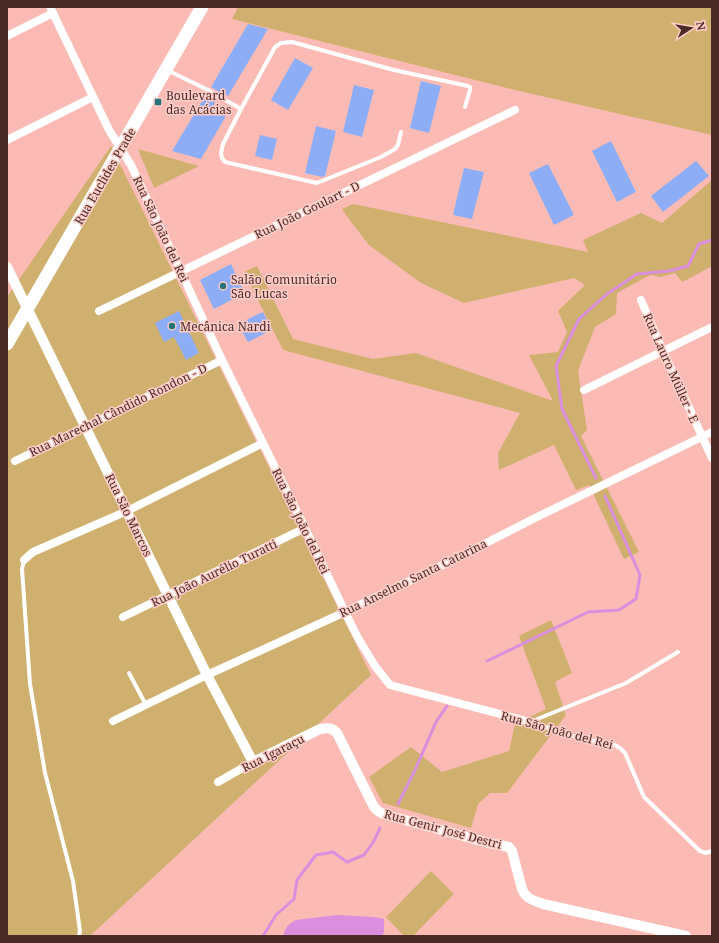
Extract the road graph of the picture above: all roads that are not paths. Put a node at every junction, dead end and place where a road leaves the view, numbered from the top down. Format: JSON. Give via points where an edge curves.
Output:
{"nodes":[{"id":1,"x":202,"y":7,"type":"edge"},
{"id":2,"x":52,"y":10,"type":"edge"},
{"id":3,"x":7,"y":36,"type":"edge"},
{"id":4,"x":166,"y":70,"type":"junction"},
{"id":5,"x":93,"y":97,"type":"junction"},
{"id":6,"x":465,"y":107,"type":"dead end"},
{"id":7,"x":241,"y":109,"type":"junction"},
{"id":8,"x":515,"y":110,"type":"dead end"},
{"id":9,"x":401,"y":132,"type":"dead end"},
{"id":10,"x":7,"y":140,"type":"edge"},
{"id":11,"x":121,"y":148,"type":"junction"},
{"id":12,"x":7,"y":267,"type":"edge"},
{"id":13,"x":181,"y":272,"type":"junction"},
{"id":14,"x":641,"y":300,"type":"dead end"},
{"id":15,"x":27,"y":308,"type":"junction"},
{"id":16,"x":99,"y":311,"type":"dead end"},
{"id":17,"x":712,"y":327,"type":"edge"},
{"id":18,"x":7,"y":344,"type":"edge"},
{"id":19,"x":663,"y":351,"type":"junction"},
{"id":20,"x":222,"y":360,"type":"junction"},
{"id":21,"x":584,"y":390,"type":"dead end"},
{"id":22,"x":85,"y":426,"type":"junction"},
{"id":23,"x":712,"y":432,"type":"edge"},
{"id":24,"x":702,"y":437,"type":"junction"},
{"id":25,"x":263,"y":443,"type":"junction"},
{"id":26,"x":712,"y":458,"type":"edge"},
{"id":27,"x":15,"y":461,"type":"dead end"},
{"id":28,"x":126,"y":511,"type":"junction"},
{"id":29,"x":305,"y":528,"type":"junction"},
{"id":30,"x":24,"y":560,"type":"joint"},
{"id":31,"x":168,"y":595,"type":"junction"},
{"id":32,"x":345,"y":612,"type":"junction"},
{"id":33,"x":123,"y":617,"type":"dead end"},
{"id":34,"x":678,"y":652,"type":"dead end"},
{"id":35,"x":129,"y":673,"type":"dead end"},
{"id":36,"x":207,"y":675,"type":"junction"},
{"id":37,"x":146,"y":705,"type":"junction"},
{"id":38,"x":113,"y":721,"type":"dead end"},
{"id":39,"x":530,"y":722,"type":"junction"},
{"id":40,"x":329,"y":728,"type":"joint"},
{"id":41,"x":253,"y":762,"type":"junction"},
{"id":42,"x":218,"y":782,"type":"dead end"},
{"id":43,"x":712,"y":851,"type":"edge"},
{"id":44,"x":79,"y":936,"type":"edge"},
{"id":45,"x":686,"y":936,"type":"edge"}],
"edges":[{"from":1,"to":4,"type":"main road","name":"Rua Euclides Prade"},
{"from":2,"to":3,"type":"street"},
{"from":2,"to":5,"type":"street","name":"Rua São João del Rei"},
{"from":4,"to":7,"type":"lane"},
{"from":4,"to":11,"type":"main road","name":"Rua Euclides Prade"},
{"from":5,"to":10,"type":"street"},
{"from":5,"to":11,"type":"street","name":"Rua São João del Rei"},
{"from":6,"to":7,"type":"lane","via":[[470,90],[468,86],[394,70],[292,42],[281,43],[275,48]]},
{"from":7,"to":9,"type":"lane","via":[[223,144],[221,153],[225,162],[316,183],[396,149]]},
{"from":8,"to":13,"type":"street","name":"Rua João Goulart - D"},
{"from":11,"to":13,"type":"street","name":"Rua São João del Rei"},
{"from":11,"to":15,"type":"main road","name":"Rua Euclides Prade"},
{"from":12,"to":15,"type":"street","name":"Rua São Marcos"},
{"from":13,"to":16,"type":"street","name":"Rua João Goulart - D"},
{"from":13,"to":20,"type":"street","name":"Rua São João del Rei"},
{"from":14,"to":19,"type":"street","name":"Rua Lauro Müller - E"},
{"from":15,"to":18,"type":"main road","name":"Rua Euclides Prade"},
{"from":15,"to":22,"type":"street","name":"Rua São Marcos"},
{"from":17,"to":19,"type":"street"},
{"from":19,"to":21,"type":"street"},
{"from":19,"to":24,"type":"street","name":"Rua Lauro Müller - E"},
{"from":20,"to":22,"type":"street","name":"Rua Marechal Cândido Rondon - D"},
{"from":20,"to":25,"type":"street","name":"Rua São João del Rei"},
{"from":22,"to":27,"type":"street","name":"Rua Marechal Cândido Rondon - D"},
{"from":22,"to":28,"type":"street","name":"Rua São Marcos"},
{"from":23,"to":24,"type":"street","name":"Rua Anselmo Santa Catarina"},
{"from":24,"to":26,"type":"street","name":"Rua Lauro Müller - E"},
{"from":24,"to":32,"type":"street","name":"Rua Anselmo Santa Catarina"},
{"from":25,"to":28,"type":"street"},
{"from":25,"to":29,"type":"street","name":"Rua São João del Rei"},
{"from":28,"to":30,"type":"street","via":[[33,552]]},
{"from":28,"to":31,"type":"street","name":"Rua São Marcos"},
{"from":29,"to":31,"type":"street","name":"Rua João Aurélio Turatti"},
{"from":29,"to":32,"type":"street","name":"Rua São João del Rei"},
{"from":30,"to":44,"type":"lane","via":[[22,569],[30,684],[45,773],[73,881]]},
{"from":31,"to":33,"type":"street","name":"Rua João Aurélio Turatti"},
{"from":31,"to":36,"type":"street","name":"Rua São Marcos"},
{"from":32,"to":36,"type":"street","name":"Rua Anselmo Santa Catarina"},
{"from":32,"to":39,"type":"street","name":"Rua São João del Rei","via":[[375,666],[390,685]]},
{"from":34,"to":39,"type":"lane","via":[[626,683]]},
{"from":35,"to":37,"type":"lane"},
{"from":36,"to":37,"type":"street","name":"Rua Anselmo Santa Catarina"},
{"from":36,"to":41,"type":"street","name":"Rua São Marcos"},
{"from":37,"to":38,"type":"street","name":"Rua Anselmo Santa Catarina"},
{"from":39,"to":43,"type":"lane","name":"Rua São João del Rei","via":[[579,738],[615,745],[621,749],[644,797],[700,851]]},
{"from":40,"to":41,"type":"street","name":"Rua Igaraçu","via":[[320,729]]},
{"from":40,"to":45,"type":"street","name":"Rua Genir José Destri","via":[[337,733],[374,807],[383,814],[509,847],[525,896],[543,904]]},
{"from":41,"to":42,"type":"street","name":"Rua Igaraçu"}]}
